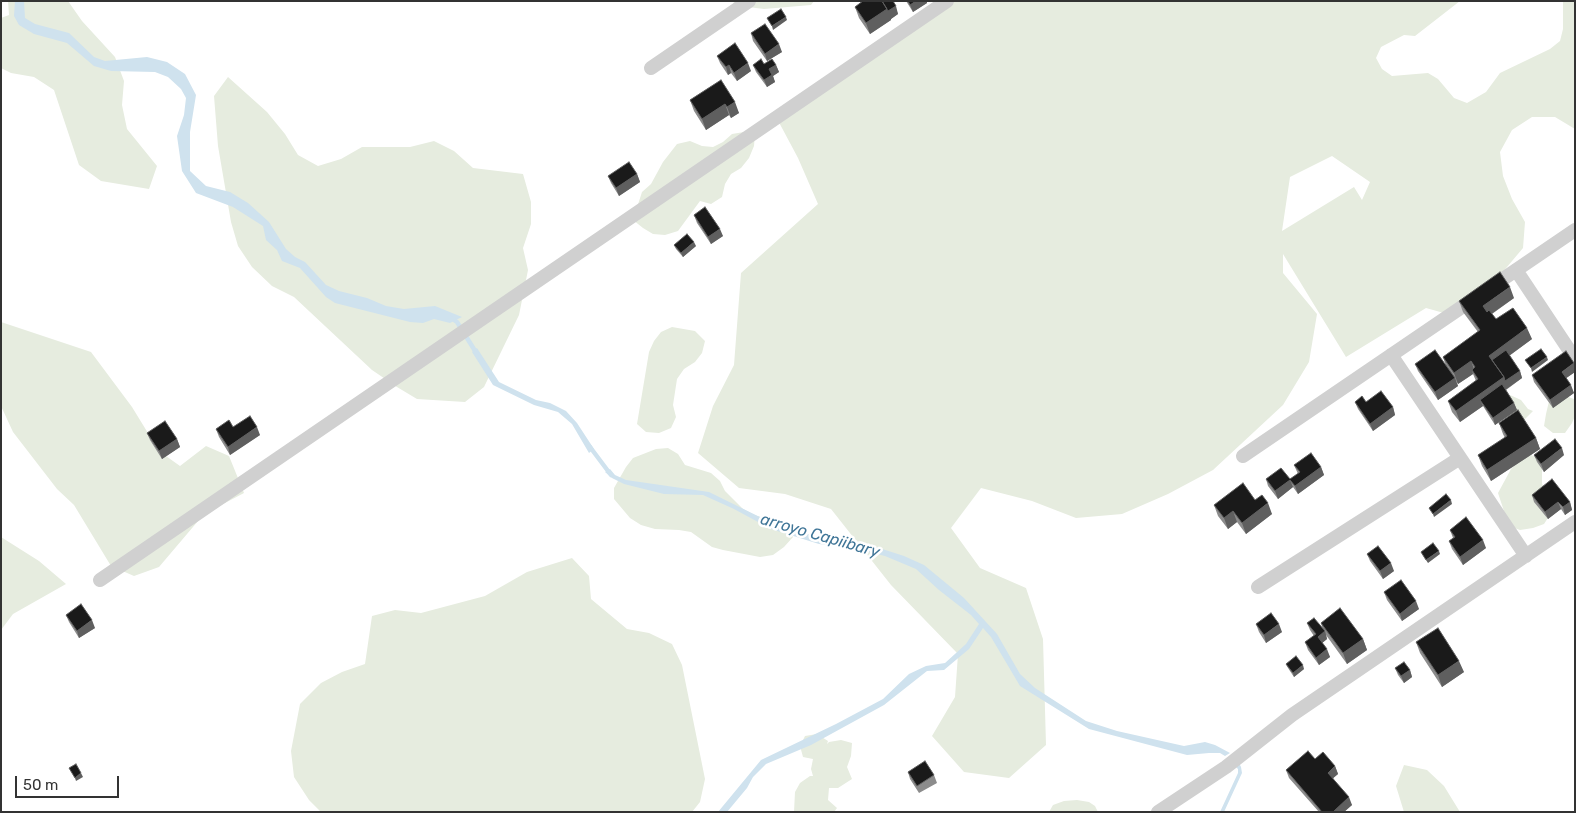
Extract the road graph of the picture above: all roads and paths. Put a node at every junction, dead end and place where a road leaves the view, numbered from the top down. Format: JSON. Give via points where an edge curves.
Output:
{"nodes":[{"id":1,"x":750,"y":1,"type":"edge"},
{"id":2,"x":947,"y":1,"type":"edge"},
{"id":3,"x":651,"y":68,"type":"dead end"},
{"id":4,"x":1575,"y":230,"type":"edge"},
{"id":5,"x":1516,"y":270,"type":"junction"},
{"id":6,"x":1391,"y":355,"type":"junction"},
{"id":7,"x":1575,"y":359,"type":"edge"},
{"id":8,"x":1243,"y":456,"type":"dead end"},
{"id":9,"x":1460,"y":458,"type":"junction"},
{"id":10,"x":1575,"y":522,"type":"edge"},
{"id":11,"x":1526,"y":556,"type":"junction"},
{"id":12,"x":100,"y":580,"type":"dead end"},
{"id":13,"x":1258,"y":587,"type":"dead end"},
{"id":14,"x":1158,"y":812,"type":"edge"}],
"edges":[{"from":1,"to":3,"type":"street"},
{"from":2,"to":12,"type":"street"},
{"from":4,"to":5,"type":"street"},
{"from":5,"to":6,"type":"street"},
{"from":5,"to":7,"type":"street"},
{"from":6,"to":8,"type":"street"},
{"from":6,"to":9,"type":"street"},
{"from":9,"to":11,"type":"street"},
{"from":9,"to":13,"type":"street"},
{"from":10,"to":11,"type":"street"},
{"from":11,"to":14,"type":"street","via":[[1292,715],[1226,766]]}]}
